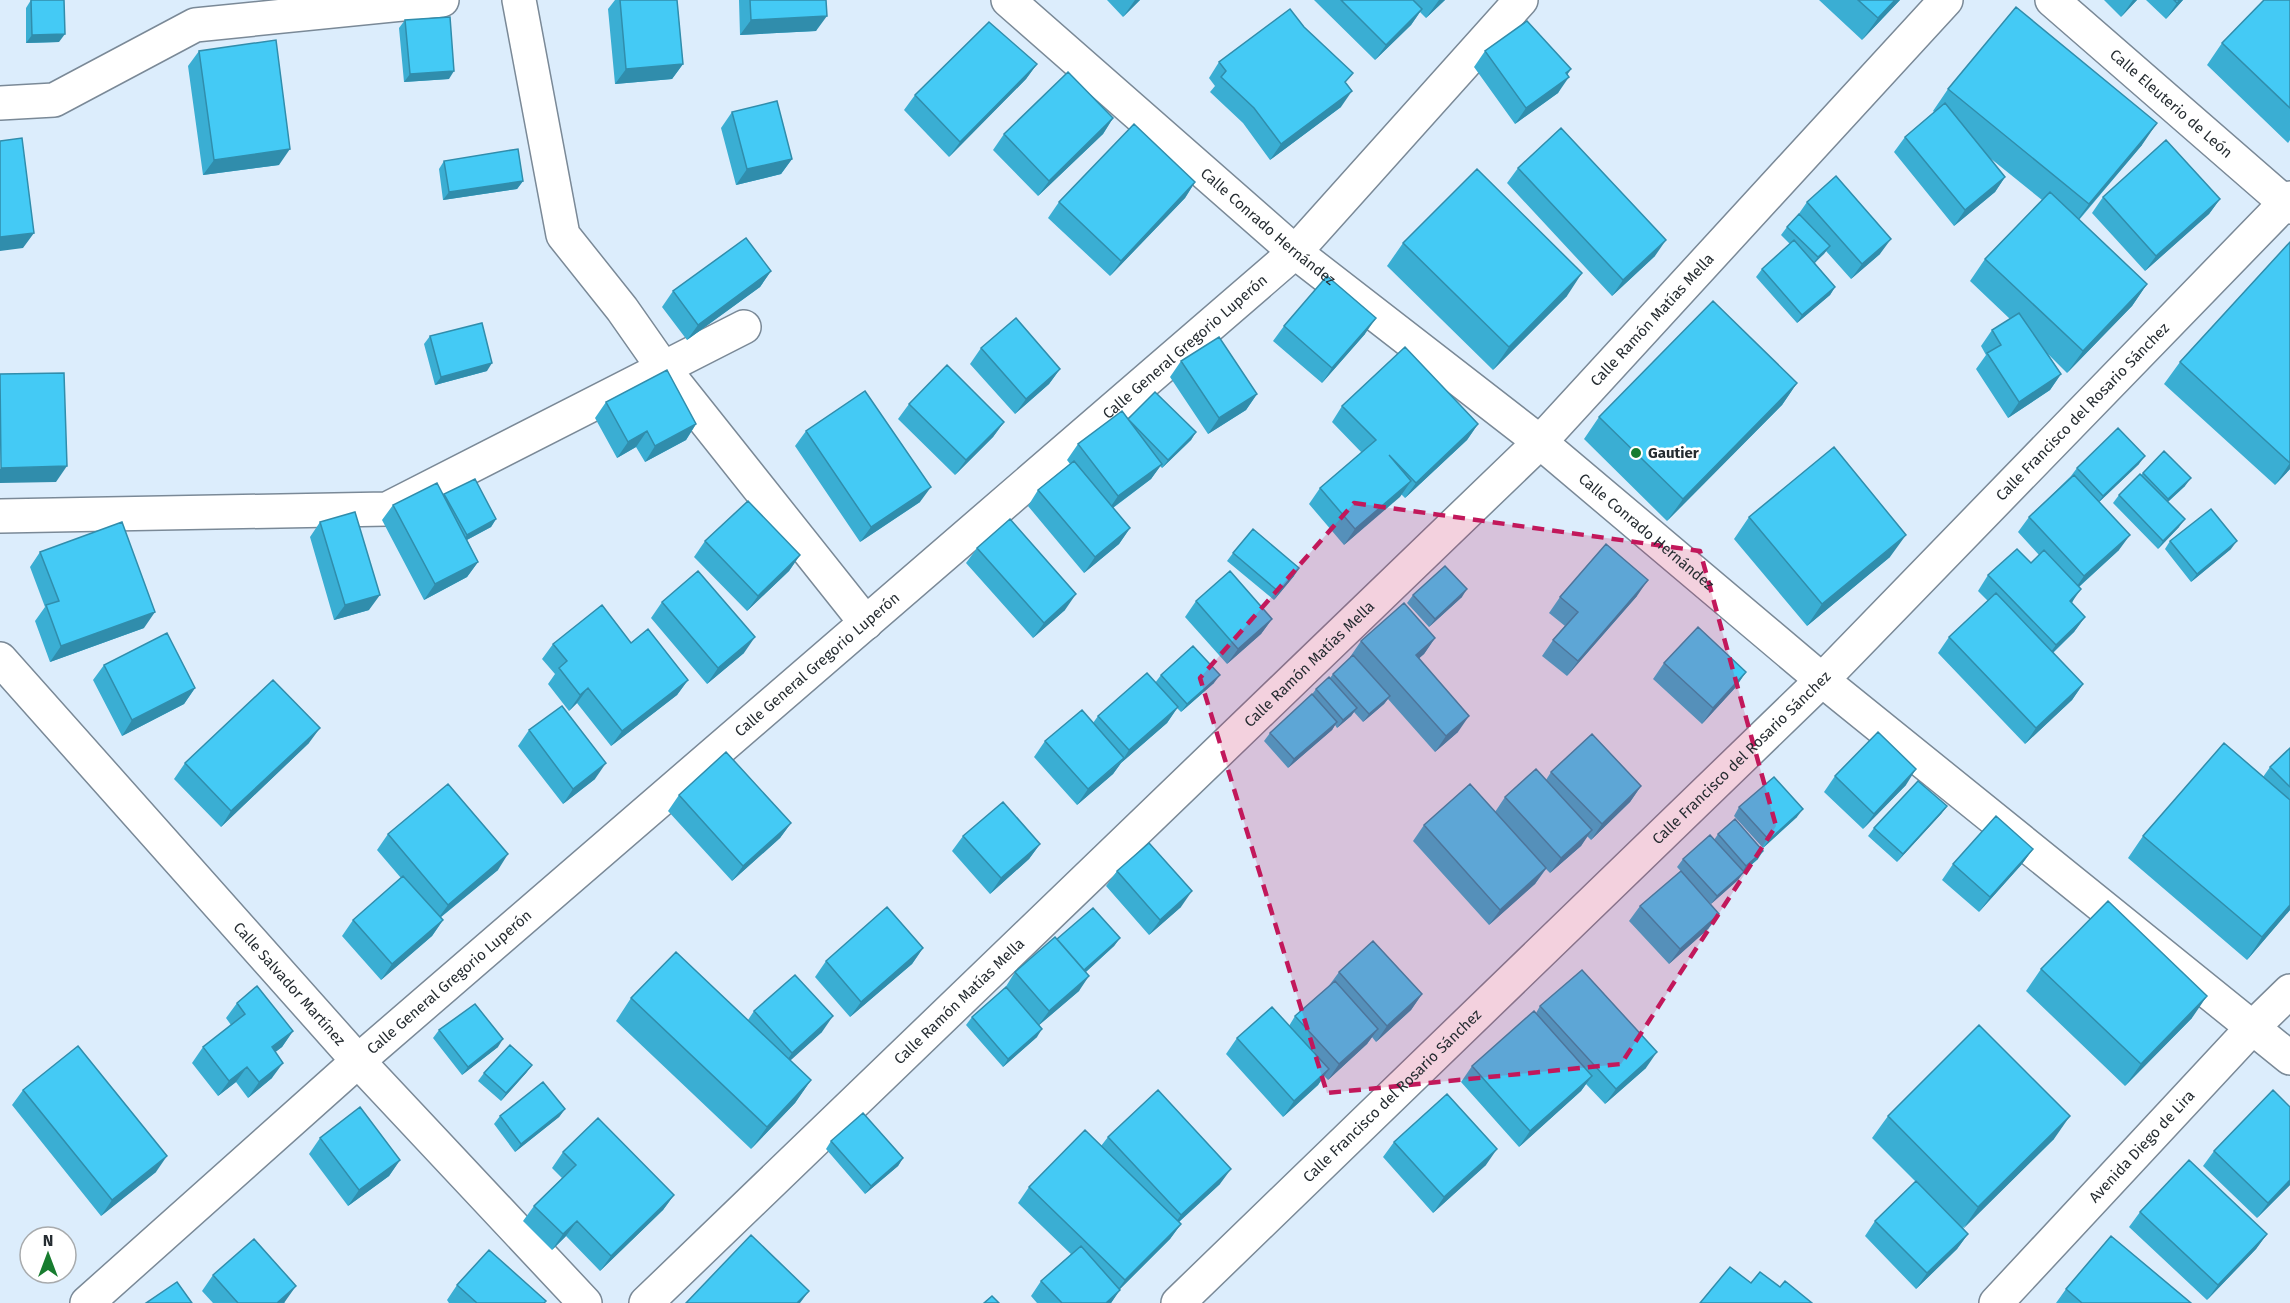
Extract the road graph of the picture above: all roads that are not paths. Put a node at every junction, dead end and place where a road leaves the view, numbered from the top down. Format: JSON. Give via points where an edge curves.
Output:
{"nodes":[{"id":1,"x":441,"y":0,"type":"edge"},
{"id":2,"x":519,"y":0,"type":"edge"},
{"id":3,"x":1008,"y":0,"type":"edge"},
{"id":4,"x":1521,"y":0,"type":"edge"},
{"id":5,"x":1946,"y":0,"type":"edge"},
{"id":6,"x":2052,"y":0,"type":"edge"},
{"id":7,"x":0,"y":103,"type":"edge"},
{"id":8,"x":2288,"y":202,"type":"edge"},
{"id":9,"x":1295,"y":252,"type":"junction"},
{"id":10,"x":744,"y":327,"type":"dead end"},
{"id":11,"x":664,"y":369,"type":"junction"},
{"id":12,"x":1540,"y":442,"type":"junction"},
{"id":13,"x":0,"y":516,"type":"edge"},
{"id":14,"x":866,"y":623,"type":"junction"},
{"id":15,"x":0,"y":659,"type":"edge"},
{"id":16,"x":1822,"y":680,"type":"junction"},
{"id":17,"x":2290,"y":991,"type":"edge"},
{"id":18,"x":2253,"y":1027,"type":"junction"},
{"id":19,"x":2290,"y":1058,"type":"edge"},
{"id":20,"x":358,"y":1061,"type":"junction"},
{"id":21,"x":87,"y":1303,"type":"edge"},
{"id":22,"x":585,"y":1303,"type":"edge"},
{"id":23,"x":646,"y":1303,"type":"edge"},
{"id":24,"x":1178,"y":1303,"type":"edge"},
{"id":25,"x":1996,"y":1303,"type":"edge"}],
"edges":[{"from":1,"to":7,"type":"street","via":[[195,26],[54,99]]},
{"from":2,"to":11,"type":"street","via":[[563,235]]},
{"from":3,"to":9,"type":"street","name":"Calle Conrado Hernández"},
{"from":4,"to":9,"type":"street","name":"Calle General Gregorio Luperón"},
{"from":5,"to":12,"type":"street","name":"Calle Ramón Matías Mella"},
{"from":6,"to":8,"type":"street","name":"Calle Eleuterio de León"},
{"from":8,"to":16,"type":"street","name":"Calle Francisco del Rosario Sánchez"},
{"from":9,"to":12,"type":"street","name":"Calle Conrado Hernández"},
{"from":9,"to":14,"type":"street","name":"Calle General Gregorio Luperón"},
{"from":10,"to":11,"type":"street"},
{"from":11,"to":13,"type":"street","via":[[387,509]]},
{"from":11,"to":14,"type":"street"},
{"from":12,"to":16,"type":"street","name":"Calle Conrado Hernández"},
{"from":12,"to":23,"type":"street","name":"Calle Ramón Matías Mella"},
{"from":14,"to":20,"type":"street","name":"Calle General Gregorio Luperón"},
{"from":15,"to":20,"type":"street","name":"Calle Salvador Martínez"},
{"from":16,"to":18,"type":"street","name":"Calle Conrado Hernández"},
{"from":16,"to":24,"type":"street","name":"Calle Francisco del Rosario Sánchez"},
{"from":17,"to":18,"type":"street","name":"Avenida Diego de Lira"},
{"from":18,"to":19,"type":"street","name":"Calle Conrado Hernández"},
{"from":18,"to":25,"type":"street","name":"Avenida Diego de Lira"},
{"from":20,"to":21,"type":"street","name":"Calle General Gregorio Luperón"},
{"from":20,"to":22,"type":"street","name":"Calle Salvador Martínez"}]}
